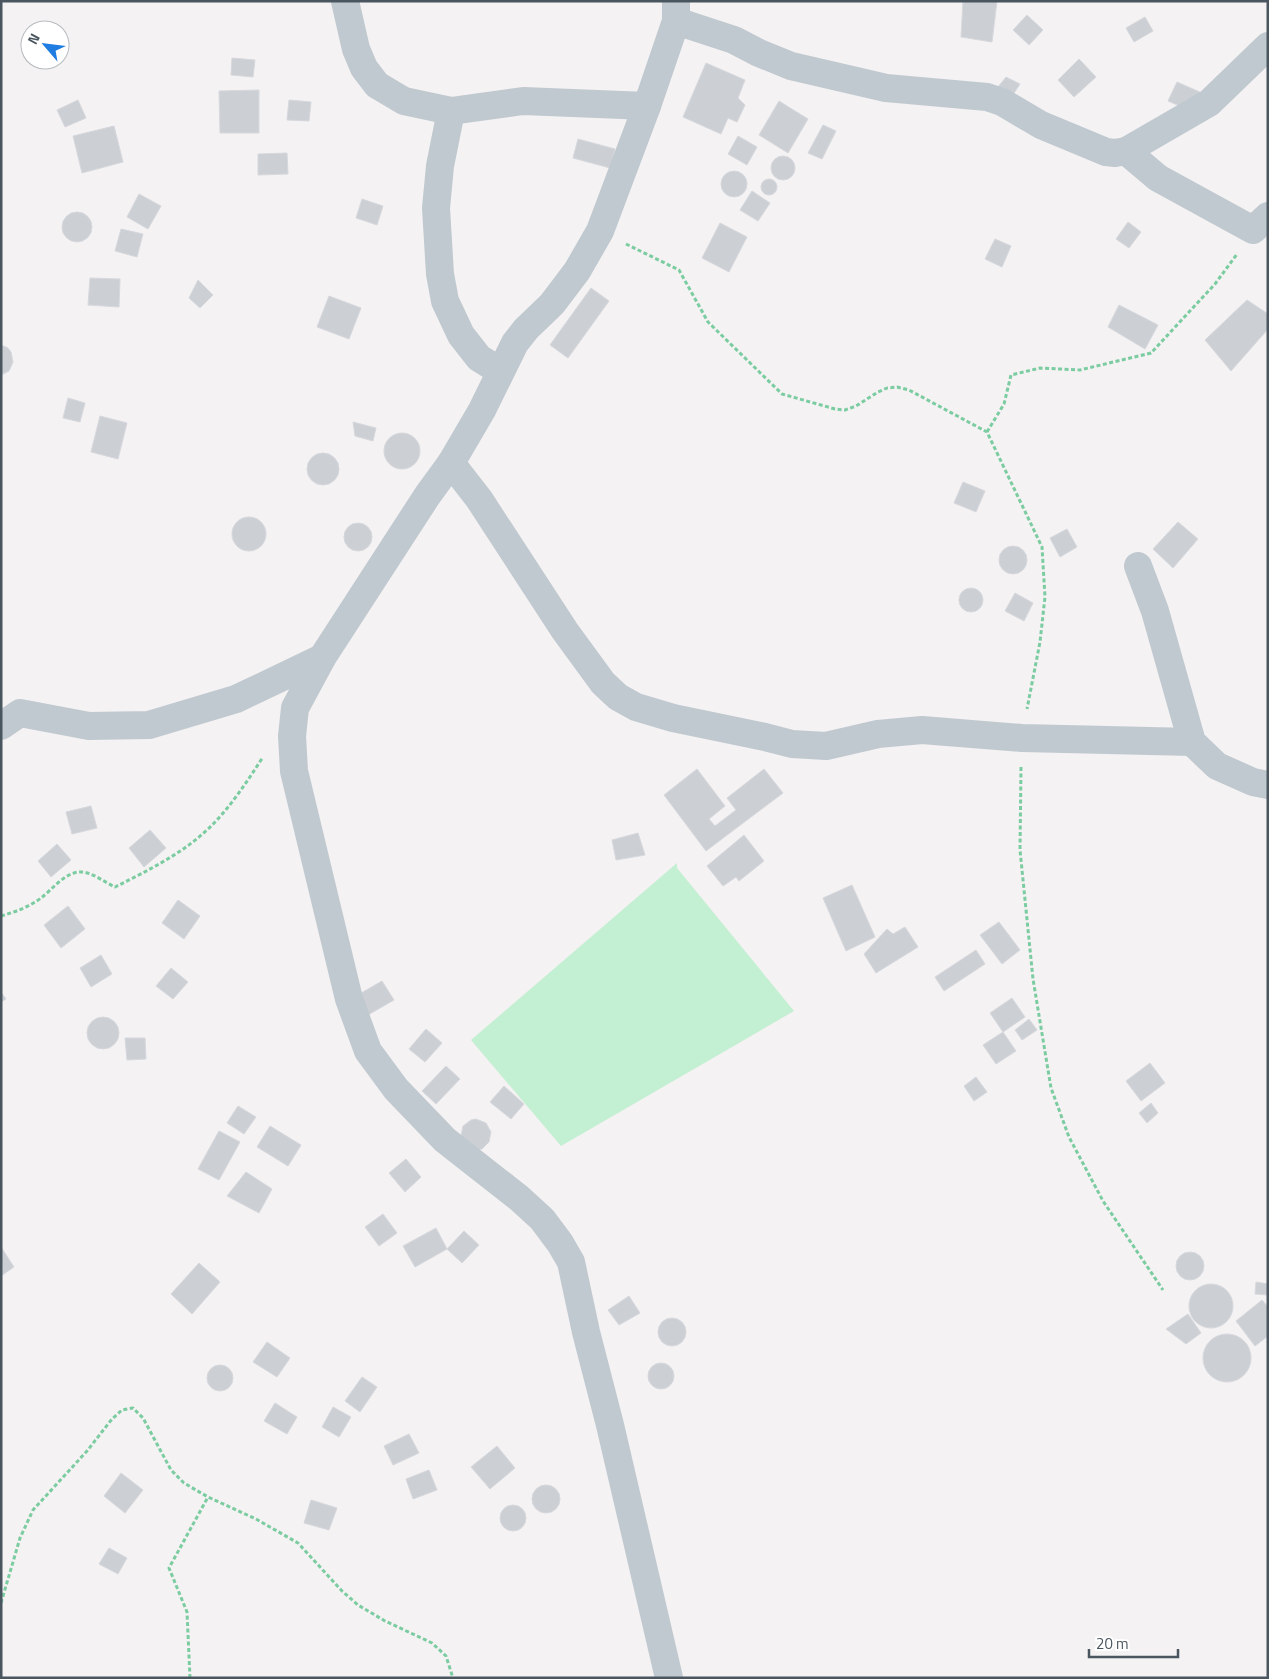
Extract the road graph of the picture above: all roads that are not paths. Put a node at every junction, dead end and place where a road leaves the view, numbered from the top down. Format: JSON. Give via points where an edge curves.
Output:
{"nodes":[{"id":1,"x":345,"y":1,"type":"edge"},
{"id":2,"x":676,"y":11,"type":"edge"},
{"id":3,"x":1268,"y":46,"type":"edge"},
{"id":4,"x":647,"y":106,"type":"junction"},
{"id":5,"x":451,"y":111,"type":"junction"},
{"id":6,"x":1126,"y":151,"type":"junction"},
{"id":7,"x":1260,"y":223,"type":"edge"},
{"id":8,"x":500,"y":371,"type":"junction"},
{"id":9,"x":451,"y":463,"type":"junction"},
{"id":10,"x":1138,"y":566,"type":"dead end"},
{"id":11,"x":322,"y":658,"type":"junction"},
{"id":12,"x":1,"y":726,"type":"edge"},
{"id":13,"x":1192,"y":742,"type":"junction"},
{"id":14,"x":1268,"y":785,"type":"edge"},
{"id":15,"x":669,"y":1678,"type":"edge"}],
"edges":[{"from":1,"to":5,"type":"street","via":[[356,49],[364,68],[377,85],[404,102]]},
{"from":2,"to":4,"type":"street"},
{"from":2,"to":6,"type":"street","via":[[759,53],[800,68],[886,88],[987,97],[1041,125],[1106,152]]},
{"from":3,"to":6,"type":"street","via":[[1209,103]]},
{"from":4,"to":5,"type":"street","via":[[523,101]]},
{"from":4,"to":8,"type":"street","via":[[600,231],[577,271],[552,304],[520,336]]},
{"from":5,"to":8,"type":"street","via":[[436,208],[440,274],[446,301],[461,335],[479,358]]},
{"from":6,"to":7,"type":"street","via":[[1158,178]]},
{"from":8,"to":9,"type":"street"},
{"from":9,"to":11,"type":"street"},
{"from":9,"to":13,"type":"street","via":[[479,499],[565,631],[604,684],[636,707],[792,744],[826,746],[878,734],[922,730],[1022,738]]},
{"from":10,"to":13,"type":"street","via":[[1158,620]]},
{"from":11,"to":12,"type":"street","via":[[236,699],[149,725],[88,726],[20,713]]},
{"from":11,"to":15,"type":"street","via":[[295,708],[292,736],[294,771],[349,998],[368,1051],[396,1089],[445,1140],[542,1219],[571,1262]]},
{"from":13,"to":14,"type":"street","via":[[1217,766]]}]}
